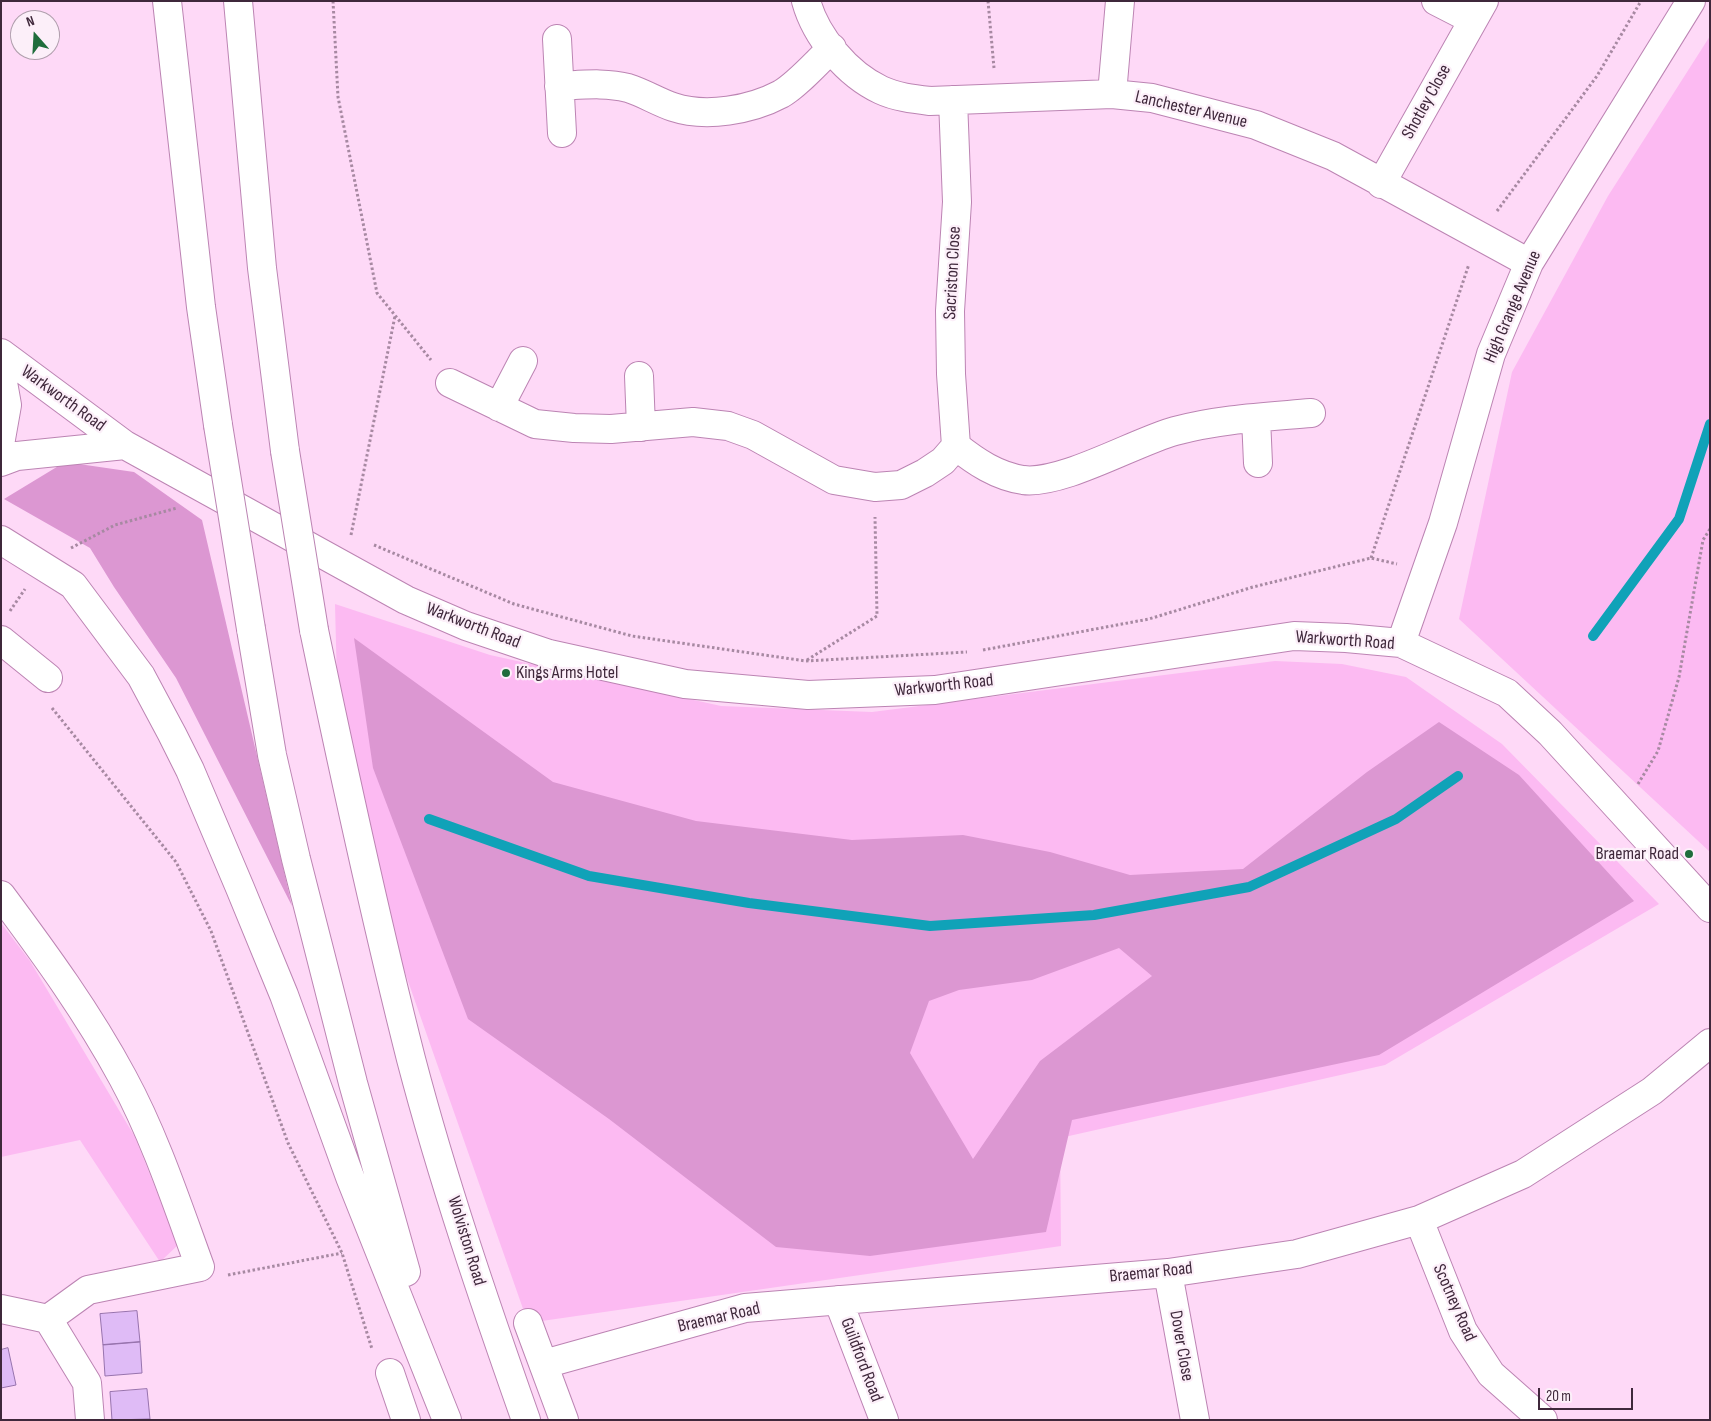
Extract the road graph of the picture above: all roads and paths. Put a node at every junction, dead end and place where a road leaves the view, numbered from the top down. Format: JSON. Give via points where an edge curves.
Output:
{"nodes":[{"id":1,"x":167,"y":1,"type":"edge"},
{"id":2,"x":238,"y":1,"type":"edge"},
{"id":3,"x":333,"y":1,"type":"edge"},
{"id":4,"x":806,"y":1,"type":"edge"},
{"id":5,"x":988,"y":1,"type":"edge"},
{"id":6,"x":1120,"y":1,"type":"edge"},
{"id":7,"x":1436,"y":1,"type":"edge"},
{"id":8,"x":1691,"y":1,"type":"edge"},
{"id":9,"x":1478,"y":11,"type":"edge"},
{"id":10,"x":556,"y":39,"type":"dead end"},
{"id":11,"x":832,"y":48,"type":"junction"},
{"id":12,"x":560,"y":86,"type":"junction"},
{"id":13,"x":1112,"y":94,"type":"junction"},
{"id":14,"x":996,"y":98,"type":"junction"},
{"id":15,"x":953,"y":100,"type":"junction"},
{"id":16,"x":562,"y":133,"type":"dead end"},
{"id":17,"x":1381,"y":184,"type":"junction"},
{"id":18,"x":1529,"y":263,"type":"junction"},
{"id":19,"x":395,"y":316,"type":"junction"},
{"id":20,"x":1,"y":353,"type":"edge"},
{"id":21,"x":522,"y":361,"type":"dead end"},
{"id":22,"x":1,"y":371,"type":"edge"},
{"id":23,"x":638,"y":376,"type":"dead end"},
{"id":24,"x":450,"y":383,"type":"joint"},
{"id":25,"x":499,"y":407,"type":"junction"},
{"id":26,"x":1311,"y":413,"type":"dead end"},
{"id":27,"x":1256,"y":418,"type":"junction"},
{"id":28,"x":641,"y":427,"type":"junction"},
{"id":29,"x":1,"y":439,"type":"edge"},
{"id":30,"x":125,"y":445,"type":"junction"},
{"id":31,"x":956,"y":446,"type":"junction"},
{"id":32,"x":1,"y":462,"type":"edge"},
{"id":33,"x":1258,"y":463,"type":"dead end"},
{"id":34,"x":875,"y":487,"type":"junction"},
{"id":35,"x":219,"y":496,"type":"junction"},
{"id":36,"x":1710,"y":529,"type":"edge"},
{"id":37,"x":342,"y":533,"type":"dead end"},
{"id":38,"x":351,"y":536,"type":"junction"},
{"id":39,"x":360,"y":539,"type":"dead end"},
{"id":40,"x":1,"y":540,"type":"edge"},
{"id":41,"x":369,"y":543,"type":"dead end"},
{"id":42,"x":42,"y":563,"type":"junction"},
{"id":43,"x":1426,"y":571,"type":"junction"},
{"id":44,"x":4,"y":628,"type":"edge"},
{"id":45,"x":1401,"y":643,"type":"junction"},
{"id":46,"x":978,"y":651,"type":"dead end"},
{"id":47,"x":968,"y":652,"type":"dead end"},
{"id":48,"x":806,"y":661,"type":"junction"},
{"id":49,"x":48,"y":678,"type":"dead end"},
{"id":50,"x":51,"y":707,"type":"dead end"},
{"id":51,"x":1621,"y":810,"type":"junction"},
{"id":52,"x":1,"y":895,"type":"edge"},
{"id":53,"x":1710,"y":908,"type":"edge"},
{"id":54,"x":1710,"y":1043,"type":"edge"},
{"id":55,"x":1419,"y":1220,"type":"junction"},
{"id":56,"x":342,"y":1253,"type":"junction"},
{"id":57,"x":200,"y":1267,"type":"junction"},
{"id":58,"x":1168,"y":1272,"type":"junction"},
{"id":59,"x":838,"y":1300,"type":"junction"},
{"id":60,"x":1,"y":1309,"type":"edge"},
{"id":61,"x":48,"y":1319,"type":"junction"},
{"id":62,"x":528,"y":1323,"type":"dead end"},
{"id":63,"x":544,"y":1364,"type":"junction"},
{"id":64,"x":390,"y":1372,"type":"joint"},
{"id":65,"x":90,"y":1420,"type":"edge"},
{"id":66,"x":406,"y":1420,"type":"edge"},
{"id":67,"x":449,"y":1420,"type":"edge"},
{"id":68,"x":526,"y":1420,"type":"edge"},
{"id":69,"x":564,"y":1420,"type":"edge"},
{"id":70,"x":884,"y":1420,"type":"edge"},
{"id":71,"x":1195,"y":1420,"type":"edge"},
{"id":72,"x":1543,"y":1420,"type":"edge"}],
"edges":[{"from":1,"to":67,"type":"street","bridge":true,"via":[[200,297],[272,755],[353,1083]]},
{"from":2,"to":68,"type":"street","name":"Wolviston Road","bridge":true,"via":[[262,268],[285,451],[314,630],[339,753],[412,1061],[467,1248]]},
{"from":3,"to":19,"type":"path","via":[[338,97],[377,293]]},
{"from":4,"to":11,"type":"street","name":"Lanchester Avenue","via":[[818,30]]},
{"from":5,"to":14,"type":"path"},
{"from":6,"to":13,"type":"street"},
{"from":7,"to":9,"type":"street","name":"Shotley Close"},
{"from":8,"to":18,"type":"street","name":"High Grange Avenue"},
{"from":9,"to":17,"type":"street","name":"Shotley Close"},
{"from":10,"to":12,"type":"street"},
{"from":11,"to":12,"type":"street","via":[[782,93],[756,104],[729,110],[701,111],[674,107],[626,88]]},
{"from":11,"to":15,"type":"street","name":"Lanchester Avenue","via":[[851,71],[881,90],[906,98]]},
{"from":12,"to":16,"type":"street"},
{"from":13,"to":14,"type":"street","name":"Lanchester Avenue"},
{"from":13,"to":17,"type":"street","name":"Lanchester Avenue","via":[[1152,98],[1256,124],[1333,156]]},
{"from":14,"to":15,"type":"street","name":"Lanchester Avenue"},
{"from":15,"to":31,"type":"street","name":"Sacriston Close","via":[[957,202],[950,311]]},
{"from":17,"to":18,"type":"street","name":"Lanchester Avenue"},
{"from":18,"to":43,"type":"street","name":"High Grange Avenue","via":[[1491,354],[1443,523]]},
{"from":19,"to":24,"type":"path"},
{"from":19,"to":38,"type":"path"},
{"from":20,"to":30,"type":"street","name":"Warkworth Road"},
{"from":21,"to":25,"type":"street"},
{"from":22,"to":29,"type":"street","via":[[7,405]]},
{"from":23,"to":28,"type":"street"},
{"from":24,"to":25,"type":"street"},
{"from":25,"to":28,"type":"street","via":[[536,424],[574,428]]},
{"from":26,"to":27,"type":"street"},
{"from":27,"to":31,"type":"street","via":[[1173,431],[1060,475],[1024,480],[977,463]]},
{"from":27,"to":33,"type":"street"},
{"from":28,"to":34,"type":"street","via":[[693,422],[728,426],[753,435],[834,480]]},
{"from":30,"to":32,"type":"street","name":"Warkworth Road","via":[[17,456]]},
{"from":30,"to":35,"type":"street","name":"Warkworth Road"},
{"from":31,"to":34,"type":"street","via":[[943,461],[925,473],[901,485]]},
{"from":34,"to":48,"type":"path","via":[[877,616]]},
{"from":35,"to":42,"type":"path","via":[[115,525]]},
{"from":35,"to":45,"type":"street","name":"Warkworth Road","via":[[406,600],[466,626],[549,654],[685,684],[808,695],[935,690],[1294,636]]},
{"from":36,"to":51,"type":"path","via":[[1703,540],[1679,677],[1658,751]]},
{"from":37,"to":38,"type":"path"},
{"from":38,"to":39,"type":"path"},
{"from":40,"to":42,"type":"street"},
{"from":41,"to":48,"type":"path","via":[[532,609],[632,636]]},
{"from":42,"to":44,"type":"path"},
{"from":42,"to":67,"type":"street","via":[[73,585],[141,676],[190,770],[284,995],[350,1178]]},
{"from":43,"to":45,"type":"street","name":"High Grange Avenue"},
{"from":43,"to":46,"type":"path","via":[[1371,558],[1253,587],[1149,619]]},
{"from":44,"to":49,"type":"street"},
{"from":45,"to":51,"type":"street","name":"Warkworth Road","via":[[1507,693],[1550,733]]},
{"from":47,"to":48,"type":"path"},
{"from":50,"to":56,"type":"path","via":[[176,862],[211,931],[288,1143]]},
{"from":51,"to":53,"type":"street","name":"Warkworth Road"},
{"from":52,"to":57,"type":"street","via":[[61,976],[124,1078],[166,1173]]},
{"from":54,"to":55,"type":"street","name":"Braemar Road","via":[[1652,1091],[1523,1174]]},
{"from":55,"to":58,"type":"street","name":"Braemar Road","via":[[1297,1254]]},
{"from":55,"to":72,"type":"street","name":"Scotney Road","via":[[1463,1331],[1491,1374]]},
{"from":56,"to":57,"type":"path","via":[[212,1278]]},
{"from":56,"to":64,"type":"path","via":[[376,1362]]},
{"from":57,"to":61,"type":"street","via":[[88,1290]]},
{"from":58,"to":59,"type":"street","name":"Braemar Road"},
{"from":58,"to":71,"type":"street","name":"Dover Close"},
{"from":59,"to":63,"type":"street","name":"Braemar Road","via":[[745,1308]]},
{"from":59,"to":70,"type":"street","name":"Guildford Road"},
{"from":60,"to":61,"type":"street"},
{"from":61,"to":65,"type":"street","via":[[87,1383]]},
{"from":62,"to":63,"type":"street"},
{"from":63,"to":69,"type":"street"},
{"from":64,"to":66,"type":"street"}]}
